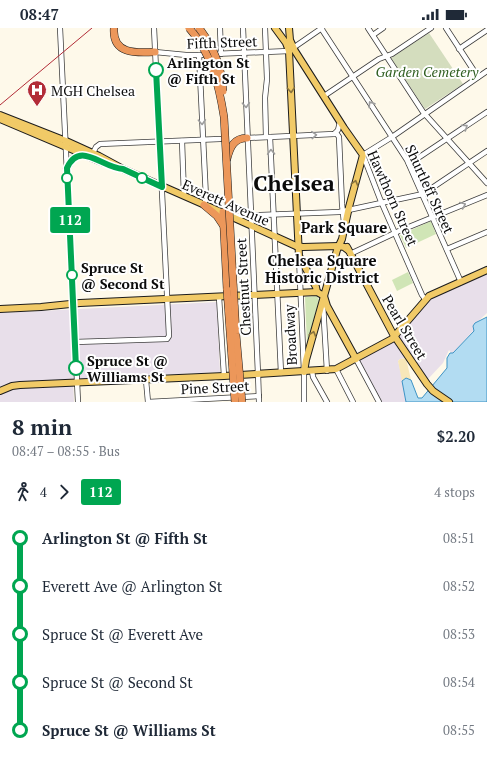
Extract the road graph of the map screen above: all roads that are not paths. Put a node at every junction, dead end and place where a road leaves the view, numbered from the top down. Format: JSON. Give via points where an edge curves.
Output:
{"nodes":[{"id":1,"x":60,"y":28,"type":"edge"},
{"id":2,"x":154,"y":28,"type":"edge"},
{"id":3,"x":185,"y":28,"type":"edge"},
{"id":4,"x":220,"y":28,"type":"edge"},
{"id":5,"x":243,"y":28,"type":"edge"},
{"id":6,"x":265,"y":28,"type":"edge"},
{"id":7,"x":275,"y":28,"type":"edge"},
{"id":8,"x":288,"y":28,"type":"edge"},
{"id":9,"x":322,"y":28,"type":"edge"},
{"id":10,"x":368,"y":28,"type":"edge"},
{"id":11,"x":383,"y":28,"type":"edge"},
{"id":12,"x":431,"y":28,"type":"edge"},
{"id":13,"x":446,"y":28,"type":"edge"},
{"id":14,"x":114,"y":29,"type":"edge"},
{"id":15,"x":194,"y":30,"type":"edge"},
{"id":16,"x":487,"y":30,"type":"edge"},
{"id":17,"x":372,"y":35,"type":"junction"},
{"id":18,"x":291,"y":49,"type":"junction"},
{"id":19,"x":459,"y":49,"type":"junction"},
{"id":20,"x":266,"y":51,"type":"junction"},
{"id":21,"x":155,"y":52,"type":"junction"},
{"id":22,"x":244,"y":52,"type":"junction"},
{"id":23,"x":221,"y":54,"type":"junction"},
{"id":24,"x":199,"y":55,"type":"junction"},
{"id":25,"x":387,"y":57,"type":"junction"},
{"id":26,"x":487,"y":71,"type":"edge"},
{"id":27,"x":353,"y":77,"type":"junction"},
{"id":28,"x":478,"y":78,"type":"junction"},
{"id":29,"x":324,"y":96,"type":"junction"},
{"id":30,"x":487,"y":112,"type":"edge"},
{"id":31,"x":425,"y":114,"type":"junction"},
{"id":32,"x":0,"y":115,"type":"edge"},
{"id":33,"x":0,"y":119,"type":"edge"},
{"id":34,"x":340,"y":122,"type":"junction"},
{"id":35,"x":334,"y":134,"type":"junction"},
{"id":36,"x":349,"y":135,"type":"junction"},
{"id":37,"x":293,"y":136,"type":"junction"},
{"id":38,"x":268,"y":137,"type":"junction"},
{"id":39,"x":339,"y":137,"type":"junction"},
{"id":40,"x":392,"y":137,"type":"junction"},
{"id":41,"x":248,"y":138,"type":"junction"},
{"id":42,"x":220,"y":139,"type":"dead end"},
{"id":43,"x":447,"y":139,"type":"junction"},
{"id":44,"x":203,"y":140,"type":"junction"},
{"id":45,"x":182,"y":141,"type":"junction"},
{"id":46,"x":159,"y":142,"type":"junction"},
{"id":47,"x":66,"y":144,"type":"junction"},
{"id":48,"x":487,"y":151,"type":"edge"},
{"id":49,"x":89,"y":155,"type":"junction"},
{"id":50,"x":363,"y":155,"type":"junction"},
{"id":51,"x":409,"y":164,"type":"junction"},
{"id":52,"x":469,"y":164,"type":"junction"},
{"id":53,"x":227,"y":165,"type":"junction"},
{"id":54,"x":67,"y":168,"type":"junction"},
{"id":55,"x":487,"y":183,"type":"edge"},
{"id":56,"x":162,"y":187,"type":"junction"},
{"id":57,"x":422,"y":194,"type":"junction"},
{"id":58,"x":487,"y":195,"type":"edge"},
{"id":59,"x":184,"y":196,"type":"junction"},
{"id":60,"x":350,"y":203,"type":"junction"},
{"id":61,"x":382,"y":203,"type":"junction"},
{"id":62,"x":342,"y":204,"type":"junction"},
{"id":63,"x":204,"y":205,"type":"junction"},
{"id":64,"x":345,"y":211,"type":"junction"},
{"id":65,"x":223,"y":212,"type":"junction"},
{"id":66,"x":297,"y":214,"type":"junction"},
{"id":67,"x":273,"y":215,"type":"junction"},
{"id":68,"x":232,"y":216,"type":"junction"},
{"id":69,"x":251,"y":216,"type":"junction"},
{"id":70,"x":432,"y":218,"type":"junction"},
{"id":71,"x":252,"y":226,"type":"junction"},
{"id":72,"x":345,"y":227,"type":"junction"},
{"id":73,"x":487,"y":232,"type":"edge"},
{"id":74,"x":224,"y":234,"type":"junction"},
{"id":75,"x":395,"y":234,"type":"junction"},
{"id":76,"x":274,"y":236,"type":"junction"},
{"id":77,"x":339,"y":246,"type":"junction"},
{"id":78,"x":298,"y":247,"type":"junction"},
{"id":79,"x":447,"y":249,"type":"junction"},
{"id":80,"x":349,"y":252,"type":"junction"},
{"id":81,"x":299,"y":256,"type":"junction"},
{"id":82,"x":487,"y":270,"type":"edge"},
{"id":83,"x":461,"y":282,"type":"junction"},
{"id":84,"x":317,"y":292,"type":"junction"},
{"id":85,"x":277,"y":293,"type":"junction"},
{"id":86,"x":300,"y":293,"type":"junction"},
{"id":87,"x":255,"y":295,"type":"junction"},
{"id":88,"x":324,"y":296,"type":"junction"},
{"id":89,"x":219,"y":297,"type":"junction"},
{"id":90,"x":168,"y":299,"type":"junction"},
{"id":91,"x":425,"y":299,"type":"junction"},
{"id":92,"x":72,"y":304,"type":"junction"},
{"id":93,"x":0,"y":309,"type":"edge"},
{"id":94,"x":395,"y":336,"type":"junction"},
{"id":95,"x":75,"y":342,"type":"junction"},
{"id":96,"x":306,"y":348,"type":"junction"},
{"id":97,"x":356,"y":359,"type":"junction"},
{"id":98,"x":336,"y":369,"type":"junction"},
{"id":99,"x":312,"y":371,"type":"junction"},
{"id":100,"x":327,"y":371,"type":"junction"},
{"id":101,"x":304,"y":372,"type":"junction"},
{"id":102,"x":281,"y":373,"type":"junction"},
{"id":103,"x":258,"y":374,"type":"junction"},
{"id":104,"x":224,"y":376,"type":"junction"},
{"id":105,"x":146,"y":380,"type":"junction"},
{"id":106,"x":77,"y":383,"type":"junction"},
{"id":107,"x":0,"y":391,"type":"edge"},
{"id":108,"x":259,"y":396,"type":"junction"},
{"id":109,"x":78,"y":402,"type":"edge"},
{"id":110,"x":148,"y":402,"type":"edge"},
{"id":111,"x":235,"y":402,"type":"edge"},
{"id":112,"x":242,"y":402,"type":"edge"},
{"id":113,"x":259,"y":402,"type":"edge"},
{"id":114,"x":304,"y":402,"type":"edge"},
{"id":115,"x":327,"y":402,"type":"edge"},
{"id":116,"x":353,"y":402,"type":"edge"},
{"id":117,"x":380,"y":402,"type":"edge"},
{"id":118,"x":449,"y":402,"type":"edge"}],
"edges":[{"from":1,"to":47,"type":"street"},
{"from":2,"to":21,"type":"street"},
{"from":3,"to":15,"type":"highway","bridge":true},
{"from":4,"to":23,"type":"street"},
{"from":5,"to":22,"type":"street","name":"Chestnut Street"},
{"from":6,"to":20,"type":"street"},
{"from":7,"to":8,"type":"main road"},
{"from":7,"to":18,"type":"main road","name":"Hawthorn Street"},
{"from":8,"to":18,"type":"main road","name":"Broadway"},
{"from":9,"to":18,"type":"street"},
{"from":9,"to":27,"type":"street","name":"Shurtleff Street"},
{"from":10,"to":17,"type":"street"},
{"from":11,"to":17,"type":"street"},
{"from":12,"to":25,"type":"street"},
{"from":13,"to":19,"type":"street"},
{"from":14,"to":21,"type":"highway","via":[[117,43],[126,51]]},
{"from":15,"to":53,"type":"highway","bridge":true,"via":[[213,51],[222,76]]},
{"from":15,"to":112,"type":"highway","bridge":true,"via":[[210,62],[224,117]]},
{"from":16,"to":19,"type":"street"},
{"from":17,"to":25,"type":"street"},
{"from":18,"to":20,"type":"street","name":"Fifth Street"},
{"from":18,"to":29,"type":"main road","name":"Hawthorn Street"},
{"from":18,"to":37,"type":"main road","name":"Broadway","one_way":true},
{"from":19,"to":28,"type":"street"},
{"from":20,"to":22,"type":"street","name":"Fifth Street"},
{"from":20,"to":38,"type":"street","via":[[265,101]]},
{"from":21,"to":24,"type":"street","name":"Fifth Street"},
{"from":21,"to":46,"type":"street"},
{"from":22,"to":23,"type":"street","name":"Fifth Street"},
{"from":22,"to":41,"type":"street","name":"Chestnut Street","one_way":true},
{"from":23,"to":24,"type":"street","name":"Fifth Street"},
{"from":24,"to":44,"type":"street","one_way":true},
{"from":25,"to":27,"type":"street"},
{"from":25,"to":31,"type":"street"},
{"from":26,"to":28,"type":"street"},
{"from":27,"to":29,"type":"street"},
{"from":40,"to":27,"type":"street","name":"Shurtleff Street","one_way":true},
{"from":28,"to":31,"type":"street"},
{"from":29,"to":34,"type":"main road","name":"Hawthorn Street"},
{"from":43,"to":30,"type":"street","one_way":true},
{"from":31,"to":40,"type":"street"},
{"from":31,"to":43,"type":"street"},
{"from":32,"to":47,"type":"main road","name":"Everett Avenue"},
{"from":33,"to":47,"type":"main road","name":"Everett Avenue"},
{"from":34,"to":35,"type":"street"},
{"from":34,"to":36,"type":"main road","name":"Hawthorn Street"},
{"from":37,"to":35,"type":"street","one_way":true},
{"from":35,"to":39,"type":"street"},
{"from":36,"to":39,"type":"street","via":[[343,132]]},
{"from":36,"to":50,"type":"main road","name":"Hawthorn Street"},
{"from":37,"to":38,"type":"street"},
{"from":37,"to":66,"type":"main road","name":"Broadway"},
{"from":38,"to":41,"type":"street"},
{"from":67,"to":38,"type":"street","one_way":true},
{"from":39,"to":62,"type":"street"},
{"from":40,"to":50,"type":"street"},
{"from":40,"to":51,"type":"street","name":"Shurtleff Street"},
{"from":41,"to":53,"type":"highway","via":[[239,138],[235,142],[228,155]]},
{"from":41,"to":69,"type":"street","name":"Chestnut Street"},
{"from":42,"to":44,"type":"street"},
{"from":43,"to":51,"type":"street"},
{"from":43,"to":52,"type":"street"},
{"from":44,"to":45,"type":"street"},
{"from":44,"to":63,"type":"street","via":[[206,198]]},
{"from":45,"to":46,"type":"street"},
{"from":45,"to":59,"type":"street"},
{"from":46,"to":49,"type":"street","via":[[100,144]]},
{"from":46,"to":56,"type":"street"},
{"from":47,"to":49,"type":"main road","name":"Everett Avenue"},
{"from":47,"to":54,"type":"street"},
{"from":48,"to":52,"type":"street"},
{"from":49,"to":54,"type":"main road","via":[[78,155]]},
{"from":49,"to":56,"type":"main road","name":"Everett Avenue"},
{"from":60,"to":50,"type":"main road","one_way":true},
{"from":50,"to":61,"type":"street","name":"Hawthorn Street"},
{"from":51,"to":57,"type":"street","name":"Shurtleff Street"},
{"from":52,"to":55,"type":"street"},
{"from":52,"to":57,"type":"street"},
{"from":53,"to":112,"type":"highway","bridge":true},
{"from":54,"to":92,"type":"street"},
{"from":56,"to":59,"type":"main road","name":"Everett Avenue"},
{"from":56,"to":90,"type":"street"},
{"from":57,"to":61,"type":"street"},
{"from":57,"to":70,"type":"street","name":"Shurtleff Street"},
{"from":70,"to":58,"type":"street","one_way":true},
{"from":59,"to":63,"type":"main road","name":"Everett Avenue"},
{"from":60,"to":62,"type":"street","via":[[345,206]]},
{"from":60,"to":64,"type":"main road"},
{"from":61,"to":64,"type":"street"},
{"from":61,"to":75,"type":"street","name":"Hawthorn Street"},
{"from":62,"to":64,"type":"street"},
{"from":63,"to":65,"type":"main road","name":"Everett Avenue"},
{"from":63,"to":74,"type":"highway","via":[[220,221]]},
{"from":64,"to":66,"type":"street"},
{"from":64,"to":72,"type":"main road"},
{"from":65,"to":68,"type":"main road","name":"Everett Avenue"},
{"from":65,"to":74,"type":"highway"},
{"from":66,"to":67,"type":"street"},
{"from":66,"to":78,"type":"main road","name":"Broadway"},
{"from":67,"to":69,"type":"street"},
{"from":67,"to":76,"type":"street"},
{"from":68,"to":69,"type":"street"},
{"from":68,"to":71,"type":"main road","name":"Everett Avenue"},
{"from":69,"to":71,"type":"street","name":"Chestnut Street"},
{"from":70,"to":75,"type":"street"},
{"from":70,"to":79,"type":"street","name":"Shurtleff Street"},
{"from":71,"to":76,"type":"main road","name":"Everett Avenue"},
{"from":71,"to":87,"type":"street","name":"Chestnut Street"},
{"from":72,"to":77,"type":"main road"},
{"from":72,"to":80,"type":"main road","name":"Pearl Street","via":[[345,240]]},
{"from":73,"to":79,"type":"street"},
{"from":74,"to":111,"type":"highway","bridge":true},
{"from":75,"to":80,"type":"street"},
{"from":75,"to":91,"type":"street","name":"Hawthorn Street"},
{"from":76,"to":78,"type":"main road","name":"Everett Avenue"},
{"from":76,"to":85,"type":"street"},
{"from":77,"to":78,"type":"main road"},
{"from":77,"to":80,"type":"main road","via":[[345,247]]},
{"from":77,"to":88,"type":"main road"},
{"from":78,"to":81,"type":"main road","name":"Broadway"},
{"from":79,"to":83,"type":"street","name":"Shurtleff Street"},
{"from":80,"to":94,"type":"main road","name":"Pearl Street"},
{"from":81,"to":84,"type":"main road"},
{"from":81,"to":86,"type":"street","name":"Broadway"},
{"from":82,"to":83,"type":"main road"},
{"from":83,"to":91,"type":"main road"},
{"from":84,"to":86,"type":"main road"},
{"from":84,"to":88,"type":"main road"},
{"from":85,"to":86,"type":"main road"},
{"from":85,"to":87,"type":"main road"},
{"from":85,"to":102,"type":"street"},
{"from":86,"to":96,"type":"street","name":"Broadway"},
{"from":87,"to":89,"type":"main road"},
{"from":87,"to":103,"type":"street","name":"Chestnut Street"},
{"from":96,"to":88,"type":"main road","one_way":true},
{"from":88,"to":97,"type":"main road","via":[[326,306]]},
{"from":88,"to":100,"type":"street"},
{"from":89,"to":90,"type":"main road"},
{"from":89,"to":104,"type":"street"},
{"from":90,"to":92,"type":"main road"},
{"from":90,"to":95,"type":"street","via":[[167,339]]},
{"from":91,"to":94,"type":"main road"},
{"from":92,"to":93,"type":"main road"},
{"from":92,"to":95,"type":"street"},
{"from":94,"to":97,"type":"main road"},
{"from":94,"to":118,"type":"main road","name":"Pearl Street","via":[[425,382]]},
{"from":95,"to":106,"type":"street"},
{"from":96,"to":101,"type":"main road"},
{"from":97,"to":98,"type":"main road"},
{"from":97,"to":117,"type":"street"},
{"from":98,"to":100,"type":"main road"},
{"from":98,"to":116,"type":"street"},
{"from":99,"to":100,"type":"main road"},
{"from":99,"to":101,"type":"main road"},
{"from":99,"to":115,"type":"street"},
{"from":101,"to":102,"type":"main road"},
{"from":101,"to":114,"type":"street","name":"Broadway"},
{"from":102,"to":103,"type":"main road"},
{"from":103,"to":104,"type":"main road"},
{"from":103,"to":108,"type":"street","name":"Chestnut Street"},
{"from":104,"to":105,"type":"main road"},
{"from":105,"to":106,"type":"main road"},
{"from":105,"to":110,"type":"street"},
{"from":106,"to":107,"type":"main road","via":[[20,385]]},
{"from":106,"to":109,"type":"street"},
{"from":108,"to":110,"type":"street","name":"Pine Street"},
{"from":108,"to":113,"type":"street","name":"Chestnut Street"}]}
